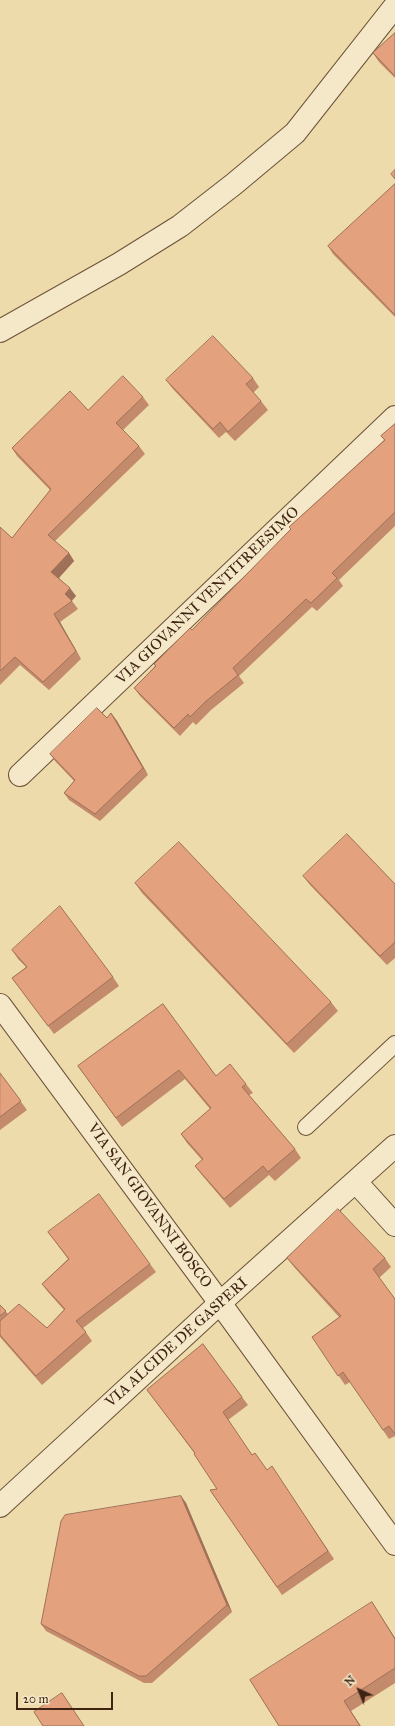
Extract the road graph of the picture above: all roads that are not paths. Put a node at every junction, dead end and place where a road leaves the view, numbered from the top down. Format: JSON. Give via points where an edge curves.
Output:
{"nodes":[{"id":1,"x":395,"y":6,"type":"edge"},
{"id":2,"x":0,"y":331,"type":"edge"},
{"id":3,"x":395,"y":417,"type":"edge"},
{"id":4,"x":20,"y":775,"type":"dead end"},
{"id":5,"x":0,"y":1005,"type":"edge"},
{"id":6,"x":395,"y":1044,"type":"edge"},
{"id":7,"x":306,"y":1127,"type":"dead end"},
{"id":8,"x":395,"y":1146,"type":"edge"},
{"id":9,"x":356,"y":1182,"type":"junction"},
{"id":10,"x":395,"y":1225,"type":"edge"},
{"id":11,"x":220,"y":1303,"type":"junction"},
{"id":12,"x":0,"y":1506,"type":"edge"},
{"id":13,"x":395,"y":1544,"type":"edge"}],
"edges":[{"from":1,"to":2,"type":"street","via":[[295,133],[234,184],[180,226],[119,264]]},
{"from":3,"to":4,"type":"street","name":"VIA GIOVANNI VENTITREESIMO"},
{"from":5,"to":11,"type":"street","name":"VIA SAN GIOVANNI BOSCO"},
{"from":6,"to":7,"type":"lane"},
{"from":8,"to":9,"type":"street","name":"VIA ALCIDE DE GASPERI"},
{"from":9,"to":10,"type":"street"},
{"from":9,"to":11,"type":"street","name":"VIA ALCIDE DE GASPERI"},
{"from":11,"to":12,"type":"street","name":"VIA ALCIDE DE GASPERI"},
{"from":11,"to":13,"type":"street","name":"VIA SAN GIOVANNI BOSCO"}]}
